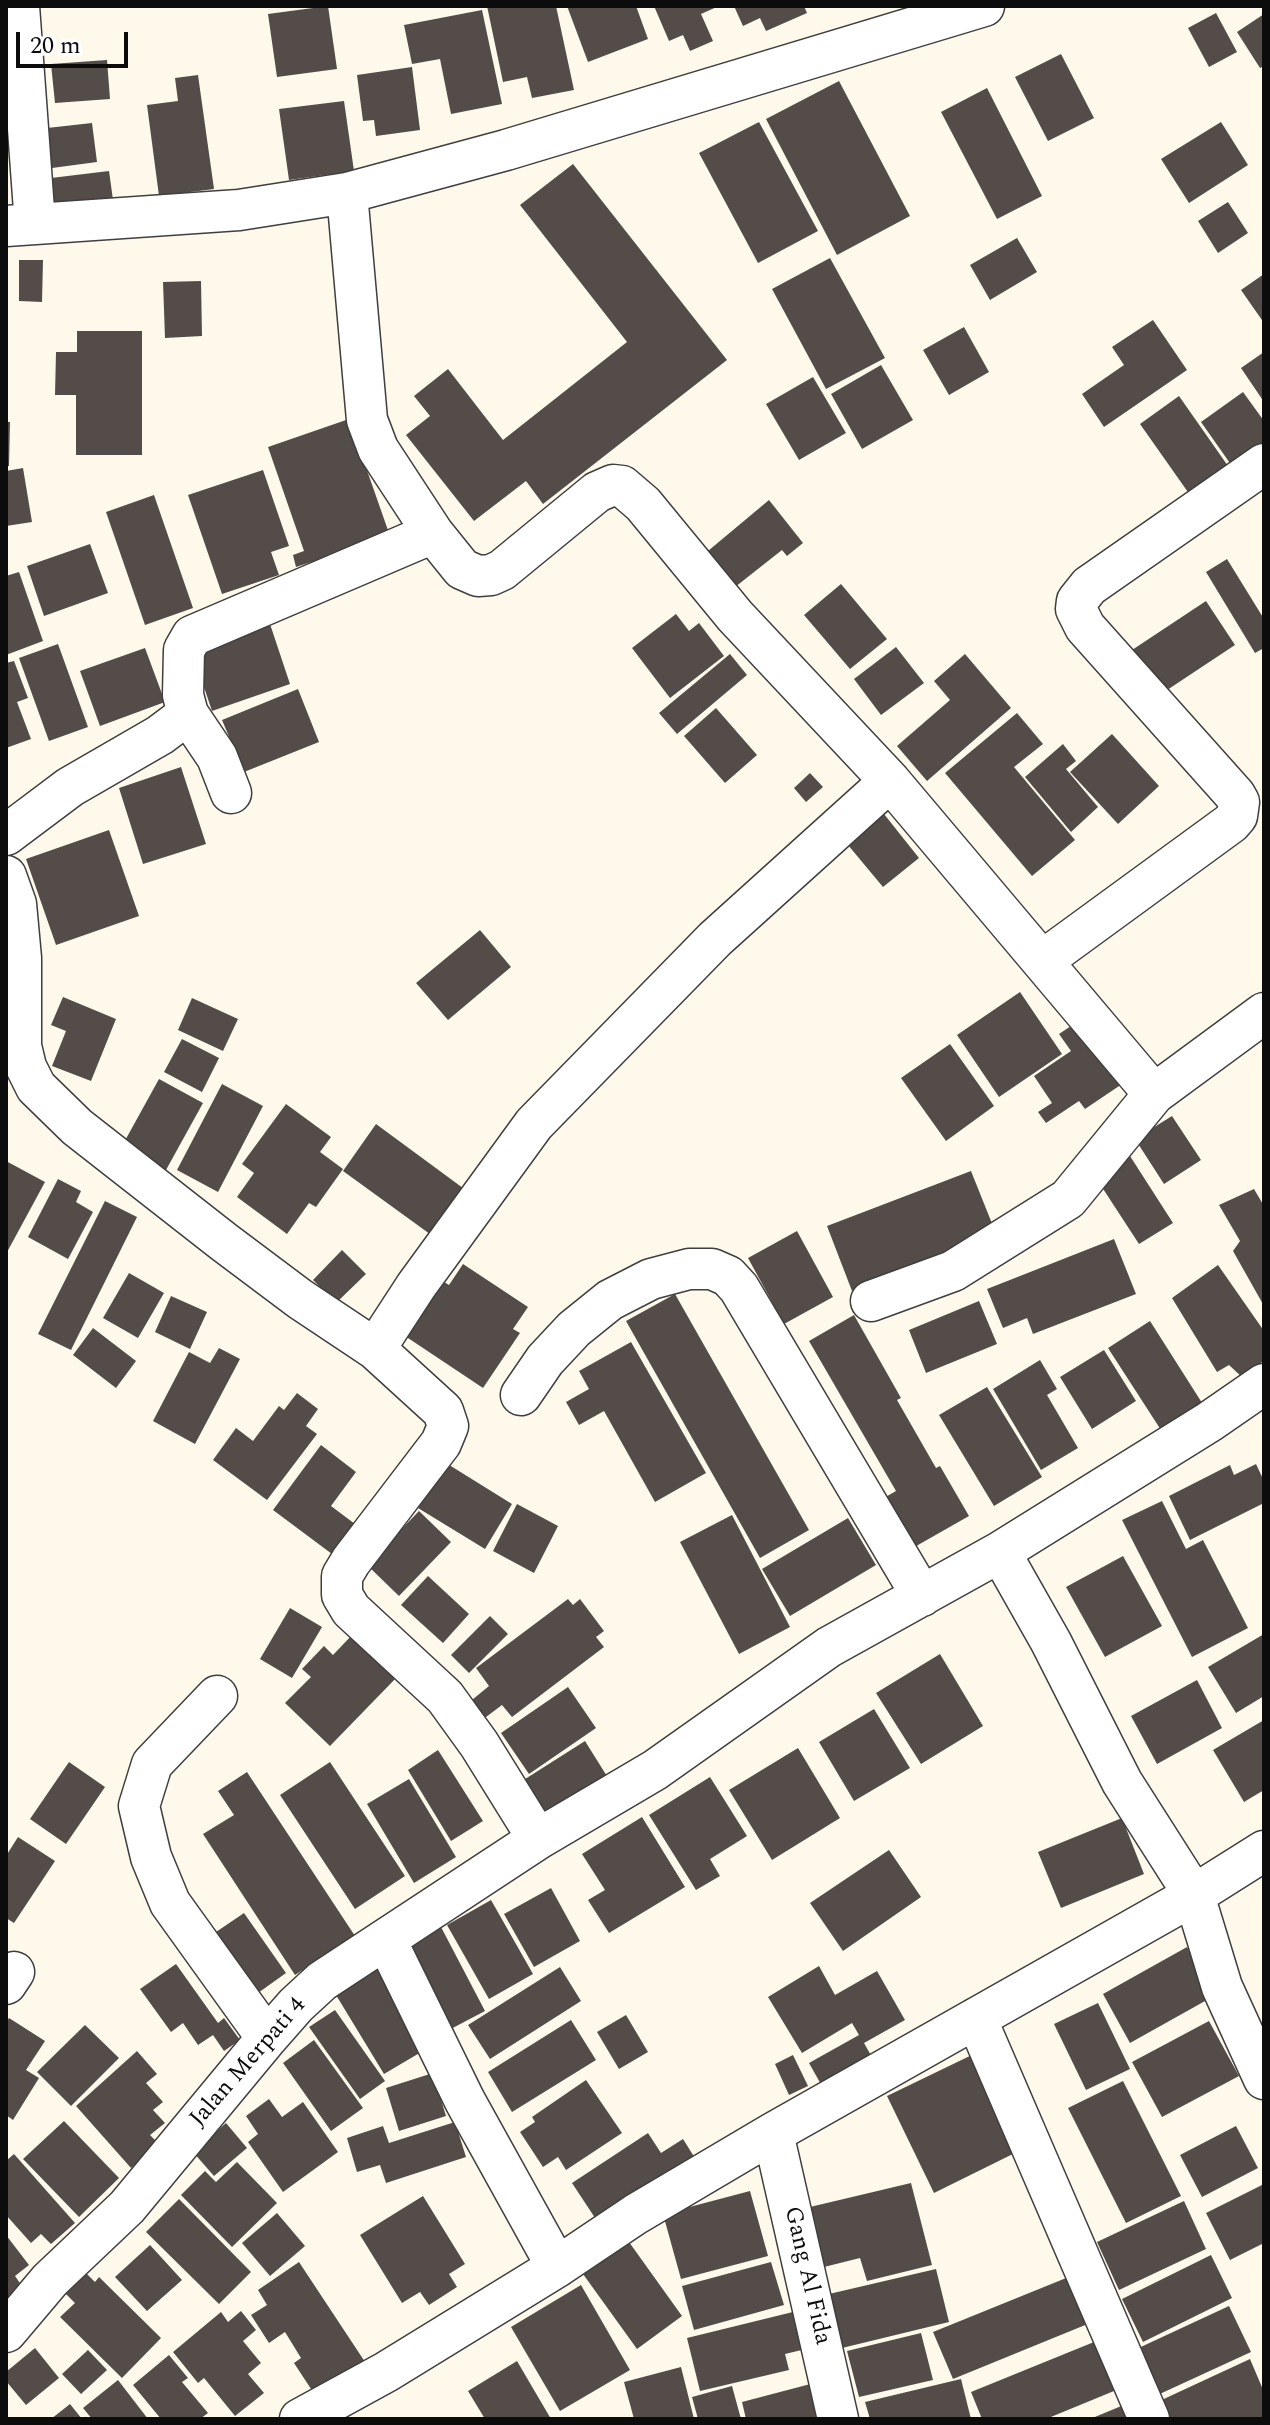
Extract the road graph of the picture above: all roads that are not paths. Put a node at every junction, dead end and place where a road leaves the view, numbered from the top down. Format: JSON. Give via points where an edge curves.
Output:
{"nodes":[{"id":1,"x":19,"y":6,"type":"edge"},
{"id":2,"x":984,"y":6,"type":"edge"},
{"id":3,"x":347,"y":193,"type":"junction"},
{"id":4,"x":20,"y":225,"type":"edge"},
{"id":5,"x":1264,"y":464,"type":"edge"},
{"id":6,"x":433,"y":533,"type":"junction"},
{"id":7,"x":188,"y":714,"type":"junction"},
{"id":8,"x":890,"y":781,"type":"junction"},
{"id":9,"x":231,"y":793,"type":"dead end"},
{"id":10,"x":6,"y":835,"type":"edge"},
{"id":11,"x":6,"y":876,"type":"edge"},
{"id":12,"x":1042,"y":961,"type":"junction"},
{"id":13,"x":1264,"y":1013,"type":"edge"},
{"id":14,"x":1154,"y":1094,"type":"junction"},
{"id":15,"x":871,"y":1301,"type":"dead end"},
{"id":16,"x":375,"y":1349,"type":"junction"},
{"id":17,"x":1264,"y":1384,"type":"edge"},
{"id":18,"x":521,"y":1395,"type":"dead end"},
{"id":19,"x":1000,"y":1552,"type":"junction"},
{"id":20,"x":922,"y":1596,"type":"junction"},
{"id":21,"x":217,"y":1696,"type":"dead end"},
{"id":22,"x":538,"y":1839,"type":"junction"},
{"id":23,"x":1264,"y":1851,"type":"edge"},
{"id":24,"x":1194,"y":1895,"type":"junction"},
{"id":25,"x":386,"y":1940,"type":"junction"},
{"id":26,"x":976,"y":2018,"type":"junction"},
{"id":27,"x":267,"y":2038,"type":"junction"},
{"id":28,"x":1264,"y":2079,"type":"edge"},
{"id":29,"x":773,"y":2133,"type":"junction"},
{"id":30,"x":557,"y":2267,"type":"junction"},
{"id":31,"x":6,"y":2332,"type":"edge"},
{"id":32,"x":300,"y":2419,"type":"edge"},
{"id":33,"x":838,"y":2419,"type":"edge"},
{"id":34,"x":1149,"y":2419,"type":"edge"}],
"edges":[{"from":1,"to":4,"type":"street","via":[[26,70]]},
{"from":2,"to":3,"type":"street"},
{"from":3,"to":4,"type":"street","via":[[239,210]]},
{"from":3,"to":6,"type":"street","via":[[369,428]]},
{"from":5,"to":12,"type":"street","via":[[1089,586],[1076,609],[1085,627],[1235,795],[1237,816]]},
{"from":6,"to":7,"type":"street","via":[[192,636],[184,650]]},
{"from":6,"to":8,"type":"street","via":[[462,569],[491,575],[597,492],[622,486]]},
{"from":7,"to":9,"type":"street","via":[[217,757]]},
{"from":7,"to":10,"type":"street","via":[[70,787]]},
{"from":8,"to":12,"type":"street"},
{"from":8,"to":16,"type":"street","via":[[715,939],[534,1124]]},
{"from":11,"to":16,"type":"street","via":[[16,904],[21,958],[21,1046],[36,1087],[77,1127],[224,1242]]},
{"from":12,"to":14,"type":"street"},
{"from":13,"to":14,"type":"street"},
{"from":14,"to":15,"type":"street","via":[[1068,1199],[953,1271]]},
{"from":16,"to":22,"type":"street","via":[[438,1405],[448,1426],[441,1443],[347,1568],[342,1595],[351,1610],[445,1697]]},
{"from":17,"to":19,"type":"street","name":"Jalan Merpati 4"},
{"from":18,"to":20,"type":"street","via":[[574,1329],[610,1300],[651,1279],[689,1269],[712,1269],[728,1276]]},
{"from":19,"to":20,"type":"street","name":"Jalan Merpati 4"},
{"from":19,"to":24,"type":"street","via":[[1122,1782]]},
{"from":20,"to":22,"type":"street","name":"Jalan Merpati 4","via":[[829,1647],[655,1770]]},
{"from":21,"to":27,"type":"street","via":[[152,1764],[139,1806],[151,1857],[170,1903]]},
{"from":22,"to":25,"type":"street","name":"Jalan Merpati 4"},
{"from":23,"to":24,"type":"street"},
{"from":24,"to":26,"type":"street"},
{"from":24,"to":28,"type":"street","via":[[1222,1987]]},
{"from":25,"to":27,"type":"street","name":"Jalan Merpati 4","via":[[322,1981]]},
{"from":25,"to":30,"type":"street","via":[[465,2101]]},
{"from":26,"to":29,"type":"street"},
{"from":26,"to":34,"type":"street"},
{"from":27,"to":31,"type":"street","name":"Jalan Merpati 4","via":[[127,2207],[50,2280]]},
{"from":29,"to":30,"type":"street"},
{"from":29,"to":33,"type":"street","name":"Gang Al Fida"},
{"from":30,"to":32,"type":"street"}]}
